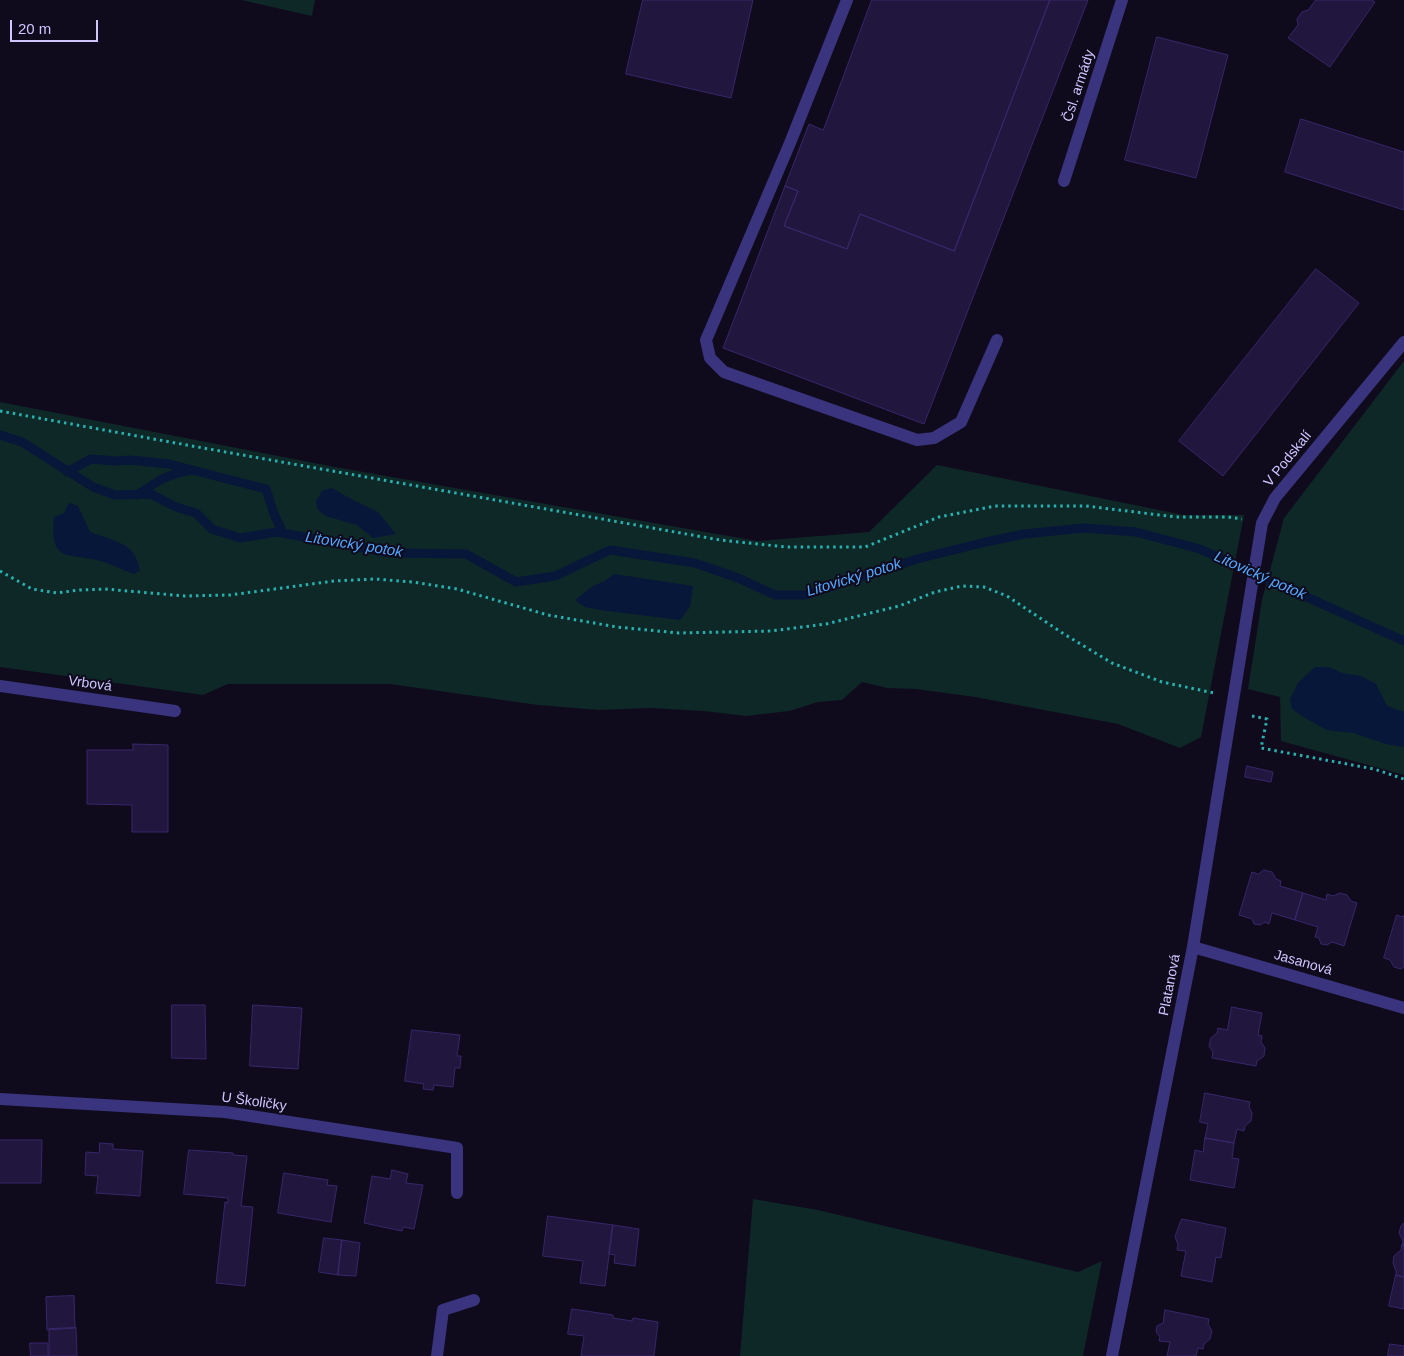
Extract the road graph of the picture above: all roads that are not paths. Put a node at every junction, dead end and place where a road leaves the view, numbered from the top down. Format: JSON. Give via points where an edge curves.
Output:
{"nodes":[{"id":1,"x":847,"y":0,"type":"edge"},
{"id":2,"x":1122,"y":0,"type":"edge"},
{"id":3,"x":1064,"y":181,"type":"dead end"},
{"id":4,"x":997,"y":340,"type":"dead end"},
{"id":5,"x":1404,"y":342,"type":"edge"},
{"id":6,"x":1246,"y":619,"type":"joint"},
{"id":7,"x":0,"y":686,"type":"edge"},
{"id":8,"x":175,"y":711,"type":"dead end"},
{"id":9,"x":1193,"y":947,"type":"junction"},
{"id":10,"x":1404,"y":1008,"type":"edge"},
{"id":11,"x":0,"y":1099,"type":"edge"},
{"id":12,"x":457,"y":1193,"type":"dead end"},
{"id":13,"x":474,"y":1300,"type":"dead end"},
{"id":14,"x":437,"y":1356,"type":"edge"},
{"id":15,"x":1112,"y":1356,"type":"edge"}],
"edges":[{"from":1,"to":4,"type":"street","via":[[706,340],[710,358],[724,372],[917,440],[934,438],[961,422]]},
{"from":2,"to":3,"type":"street","name":"Čsl. armády"},
{"from":5,"to":6,"type":"street","name":"V Podskalí","via":[[1275,498],[1262,523]]},
{"from":6,"to":9,"type":"street","name":"Platanová"},
{"from":7,"to":8,"type":"street","name":"Vrbová"},
{"from":9,"to":10,"type":"street","name":"Jasanová"},
{"from":9,"to":15,"type":"street","name":"Platanová"},
{"from":11,"to":12,"type":"street","name":"U Školičky","via":[[225,1112],[457,1148]]},
{"from":13,"to":14,"type":"street","via":[[443,1310]]}]}
